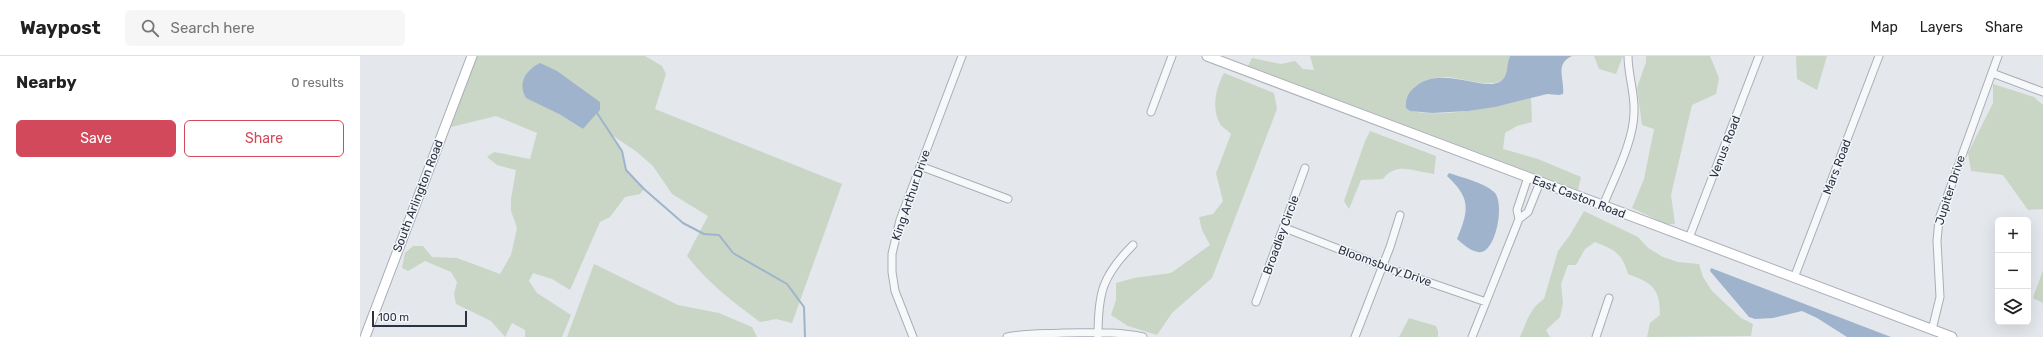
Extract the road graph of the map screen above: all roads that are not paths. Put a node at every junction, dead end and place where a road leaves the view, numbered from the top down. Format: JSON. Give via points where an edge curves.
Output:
{"nodes":[{"id":1,"x":472,"y":56,"type":"edge"},
{"id":2,"x":962,"y":56,"type":"edge"},
{"id":3,"x":1172,"y":56,"type":"edge"},
{"id":4,"x":1207,"y":56,"type":"edge"},
{"id":5,"x":1628,"y":56,"type":"edge"},
{"id":6,"x":1759,"y":56,"type":"edge"},
{"id":7,"x":1878,"y":56,"type":"edge"},
{"id":8,"x":1998,"y":56,"type":"edge"},
{"id":9,"x":1992,"y":73,"type":"junction"},
{"id":10,"x":2043,"y":92,"type":"edge"},
{"id":11,"x":1151,"y":112,"type":"dead end"},
{"id":12,"x":920,"y":166,"type":"junction"},
{"id":13,"x":1305,"y":168,"type":"dead end"},
{"id":14,"x":1528,"y":177,"type":"junction"},
{"id":15,"x":1540,"y":182,"type":"junction"},
{"id":16,"x":1008,"y":199,"type":"dead end"},
{"id":17,"x":1603,"y":206,"type":"junction"},
{"id":18,"x":1400,"y":215,"type":"dead end"},
{"id":19,"x":1519,"y":219,"type":"junction"},
{"id":20,"x":1285,"y":228,"type":"junction"},
{"id":21,"x":1689,"y":238,"type":"junction"},
{"id":22,"x":1133,"y":245,"type":"dead end"},
{"id":23,"x":1382,"y":266,"type":"junction"},
{"id":24,"x":1794,"y":278,"type":"junction"},
{"id":25,"x":1609,"y":298,"type":"dead end"},
{"id":26,"x":1256,"y":302,"type":"dead end"},
{"id":27,"x":1486,"y":302,"type":"junction"},
{"id":28,"x":1932,"y":330,"type":"junction"},
{"id":29,"x":1098,"y":335,"type":"edge"},
{"id":30,"x":366,"y":337,"type":"edge"},
{"id":31,"x":913,"y":337,"type":"edge"},
{"id":32,"x":1007,"y":337,"type":"edge"},
{"id":33,"x":1143,"y":337,"type":"edge"},
{"id":34,"x":1355,"y":337,"type":"edge"},
{"id":35,"x":1472,"y":337,"type":"edge"},
{"id":36,"x":1596,"y":337,"type":"edge"},
{"id":37,"x":1952,"y":337,"type":"edge"}],
"edges":[{"from":1,"to":30,"type":"street","name":"South Arlington Road"},
{"from":2,"to":12,"type":"street","name":"King Arthur Drive"},
{"from":3,"to":11,"type":"street"},
{"from":4,"to":14,"type":"street","name":"East Caston Road"},
{"from":5,"to":17,"type":"street","via":[[1634,98],[1634,120],[1630,137]]},
{"from":6,"to":21,"type":"street","name":"Venus Road"},
{"from":7,"to":24,"type":"street","name":"Mars Road"},
{"from":8,"to":9,"type":"street","name":"Jupiter Drive"},
{"from":9,"to":10,"type":"street"},
{"from":9,"to":28,"type":"street","name":"Jupiter Drive","via":[[1939,219],[1936,241],[1940,297]]},
{"from":12,"to":16,"type":"street"},
{"from":12,"to":31,"type":"street","name":"King Arthur Drive","via":[[898,228],[892,254],[895,291]]},
{"from":13,"to":20,"type":"street","name":"Broadley Circle"},
{"from":14,"to":15,"type":"street","name":"East Caston Road"},
{"from":14,"to":19,"type":"street","via":[[1517,210]]},
{"from":15,"to":17,"type":"street","name":"East Caston Road"},
{"from":15,"to":19,"type":"street","via":[[1528,212]]},
{"from":17,"to":21,"type":"street","name":"East Caston Road"},
{"from":18,"to":23,"type":"street"},
{"from":19,"to":27,"type":"street"},
{"from":20,"to":23,"type":"street","name":"Bloomsbury Drive"},
{"from":20,"to":26,"type":"street","name":"Broadley Circle"},
{"from":21,"to":24,"type":"street","name":"East Caston Road"},
{"from":22,"to":29,"type":"street","via":[[1117,261],[1104,284],[1099,301]]},
{"from":23,"to":27,"type":"street","name":"Bloomsbury Drive"},
{"from":23,"to":34,"type":"street"},
{"from":24,"to":28,"type":"street","name":"East Caston Road"},
{"from":25,"to":36,"type":"street"},
{"from":27,"to":35,"type":"street"},
{"from":28,"to":37,"type":"street","name":"East Caston Road"},
{"from":29,"to":32,"type":"street","via":[[1027,334]]},
{"from":29,"to":33,"type":"street","via":[[1119,333]]}]}
